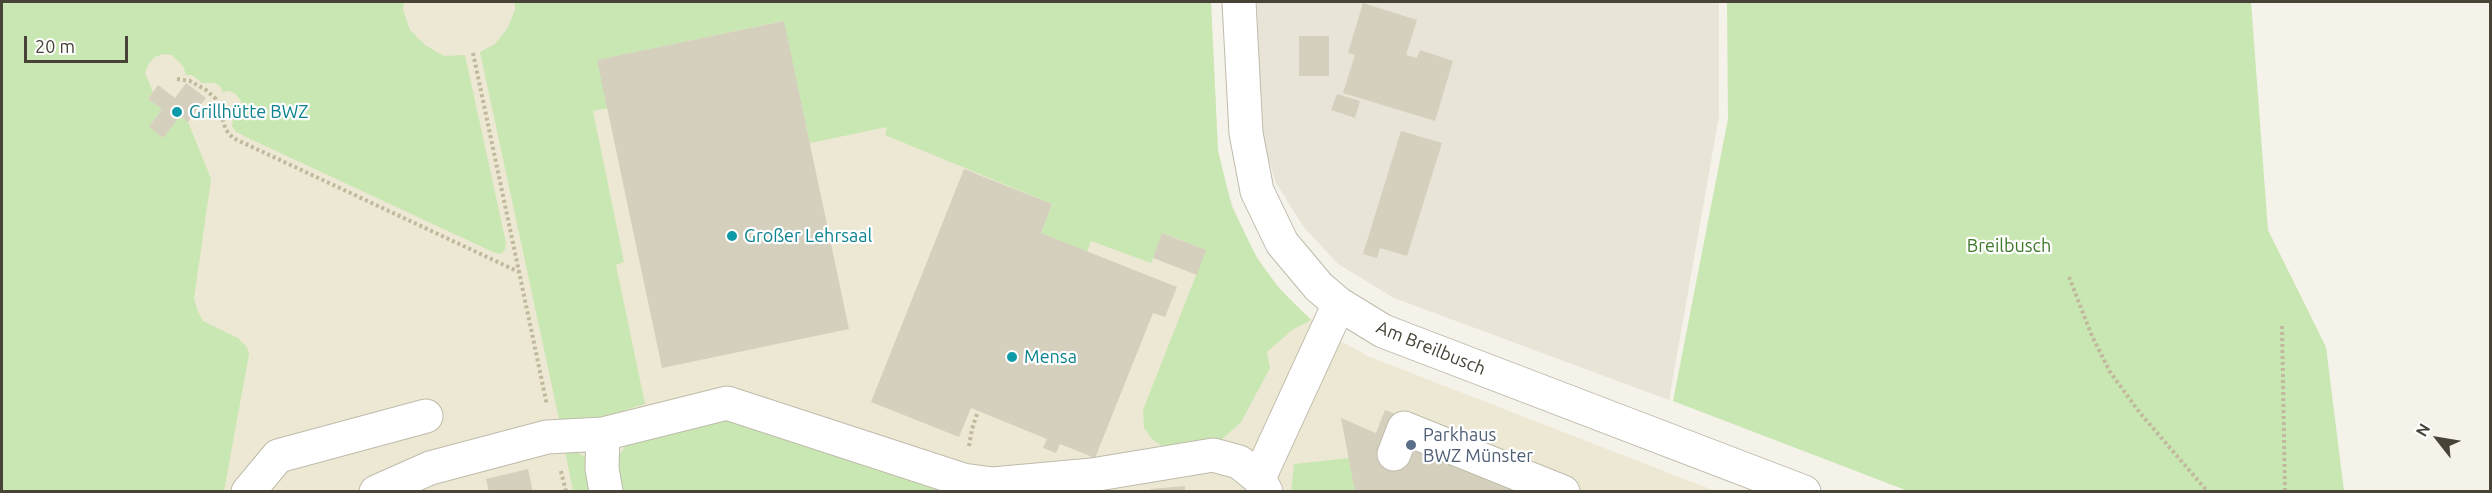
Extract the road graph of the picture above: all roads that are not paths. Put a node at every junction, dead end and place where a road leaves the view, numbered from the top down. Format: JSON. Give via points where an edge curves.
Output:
{"nodes":[{"id":1,"x":1239,"y":2,"type":"edge"},
{"id":2,"x":1339,"y":304,"type":"junction"},
{"id":3,"x":426,"y":416,"type":"dead end"},
{"id":4,"x":603,"y":434,"type":"junction"},
{"id":5,"x":1394,"y":454,"type":"dead end"},
{"id":6,"x":1263,"y":485,"type":"edge"},
{"id":7,"x":248,"y":492,"type":"edge"},
{"id":8,"x":376,"y":492,"type":"edge"},
{"id":9,"x":606,"y":492,"type":"edge"},
{"id":10,"x":1563,"y":492,"type":"edge"},
{"id":11,"x":1804,"y":492,"type":"edge"}],
"edges":[{"from":1,"to":2,"type":"street","name":"Am Breilbusch","via":[[1246,134],[1257,191],[1282,243],[1319,288]]},
{"from":2,"to":6,"type":"street"},
{"from":2,"to":11,"type":"street","name":"Am Breilbusch","via":[[1383,331]]},
{"from":3,"to":7,"type":"street","via":[[278,456]]},
{"from":4,"to":6,"type":"street","via":[[727,403],[973,481],[993,484],[1092,475],[1213,455],[1239,462]]},
{"from":4,"to":8,"type":"street","via":[[554,436],[430,468]]},
{"from":4,"to":9,"type":"street"},
{"from":5,"to":10,"type":"street","via":[[1404,428]]}]}
